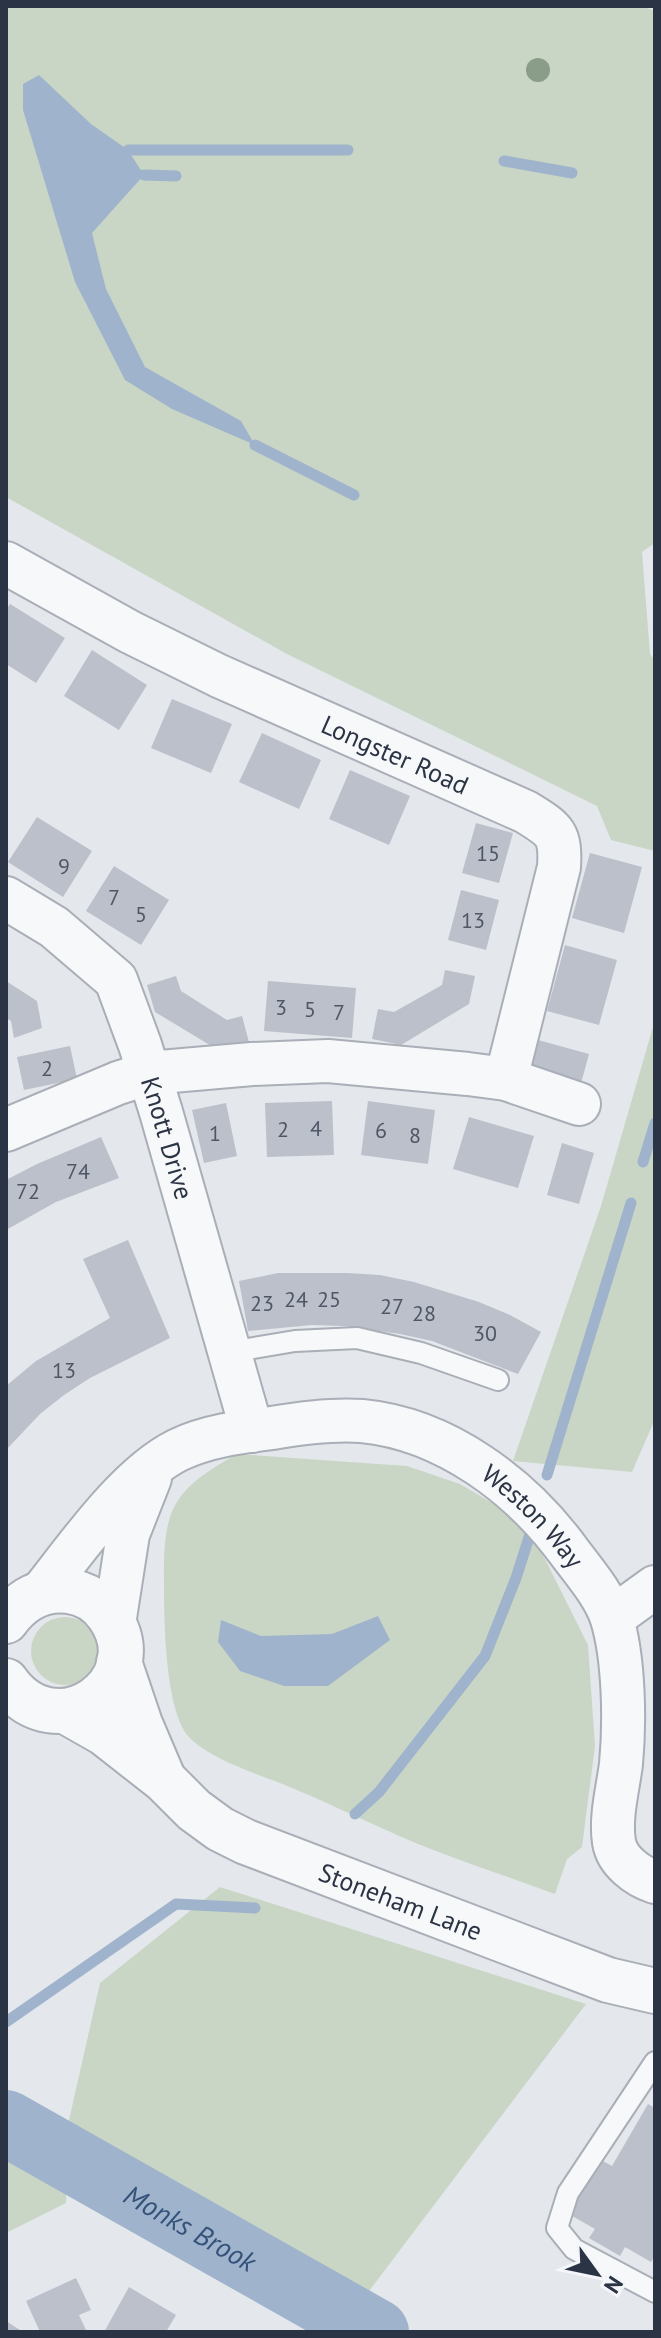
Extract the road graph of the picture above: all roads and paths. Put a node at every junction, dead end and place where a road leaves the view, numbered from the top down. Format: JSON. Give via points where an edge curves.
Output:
{"nodes":[{"id":1,"x":6,"y":563,"type":"edge"},
{"id":2,"x":6,"y":898,"type":"edge"},
{"id":3,"x":149,"y":1073,"type":"junction"},
{"id":4,"x":506,"y":1079,"type":"junction"},
{"id":5,"x":579,"y":1104,"type":"dead end"},
{"id":6,"x":6,"y":1130,"type":"edge"},
{"id":7,"x":230,"y":1352,"type":"junction"},
{"id":8,"x":498,"y":1380,"type":"dead end"},
{"id":9,"x":252,"y":1431,"type":"junction"},
{"id":10,"x":155,"y":1465,"type":"junction"},
{"id":11,"x":655,"y":1587,"type":"edge"},
{"id":12,"x":17,"y":1610,"type":"edge"},
{"id":13,"x":612,"y":1618,"type":"junction"},
{"id":14,"x":117,"y":1643,"type":"junction"},
{"id":15,"x":9,"y":1689,"type":"edge"},
{"id":16,"x":67,"y":1712,"type":"junction"},
{"id":17,"x":164,"y":1780,"type":"junction"},
{"id":18,"x":655,"y":1882,"type":"edge"},
{"id":19,"x":655,"y":1991,"type":"edge"},
{"id":20,"x":655,"y":2062,"type":"edge"},
{"id":21,"x":655,"y":2292,"type":"edge"}],
"edges":[{"from":1,"to":4,"type":"street","name":"Longster Road","via":[[219,676],[526,812],[551,828],[560,842],[559,867]]},
{"from":2,"to":3,"type":"street","name":"Knott Drive","via":[[54,927],[116,980]]},
{"from":3,"to":4,"type":"street","via":[[328,1061]]},
{"from":3,"to":6,"type":"street"},
{"from":3,"to":7,"type":"street","name":"Knott Drive"},
{"from":4,"to":5,"type":"street"},
{"from":7,"to":8,"type":"lane","via":[[357,1338]]},
{"from":7,"to":9,"type":"street","name":"Knott Drive"},
{"from":9,"to":10,"type":"street","name":"Weston Way","via":[[213,1437]]},
{"from":9,"to":13,"type":"street","name":"Weston Way","via":[[362,1421],[428,1436],[478,1463],[555,1532]]},
{"from":10,"to":12,"type":"street","name":"Weston Way","via":[[97,1520]]},
{"from":10,"to":14,"type":"street","via":[[128,1534]]},
{"from":11,"to":13,"type":"street"},
{"from":12,"to":14,"type":"street","via":[[58,1590],[75,1592],[104,1610]]},
{"from":13,"to":18,"type":"street","name":"Weston Way","via":[[622,1682],[614,1844],[628,1866]]},
{"from":14,"to":16,"type":"street","via":[[115,1676],[96,1700]]},
{"from":14,"to":17,"type":"street","name":"Stoneham Lane","via":[[140,1724]]},
{"from":15,"to":16,"type":"street","name":"Stoneham Lane","via":[[40,1709]]},
{"from":16,"to":17,"type":"street","name":"Stoneham Lane","via":[[104,1733]]},
{"from":17,"to":19,"type":"street","name":"Stoneham Lane","via":[[194,1810],[246,1842],[608,1980]]},
{"from":20,"to":21,"type":"lane","via":[[568,2193],[557,2228],[574,2249]]}]}
